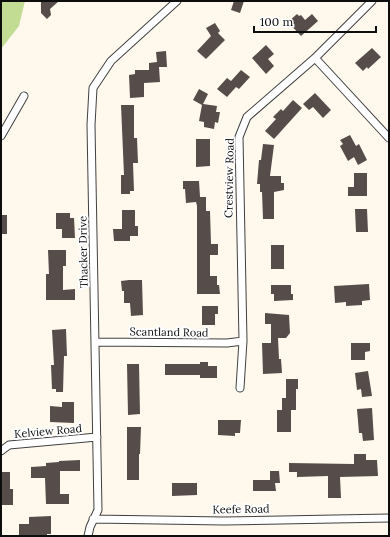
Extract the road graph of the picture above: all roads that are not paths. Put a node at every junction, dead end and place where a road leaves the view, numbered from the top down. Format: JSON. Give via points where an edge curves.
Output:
{"nodes":[{"id":1,"x":177,"y":1,"type":"edge"},
{"id":2,"x":372,"y":1,"type":"edge"},
{"id":3,"x":315,"y":58,"type":"junction"},
{"id":4,"x":24,"y":96,"type":"dead end"},
{"id":5,"x":1,"y":136,"type":"edge"},
{"id":6,"x":389,"y":138,"type":"edge"},
{"id":7,"x":243,"y":341,"type":"junction"},
{"id":8,"x":96,"y":342,"type":"junction"},
{"id":9,"x":240,"y":388,"type":"dead end"},
{"id":10,"x":98,"y":437,"type":"junction"},
{"id":11,"x":1,"y":451,"type":"edge"},
{"id":12,"x":389,"y":518,"type":"edge"},
{"id":13,"x":93,"y":519,"type":"junction"},
{"id":14,"x":88,"y":536,"type":"edge"}],
"edges":[{"from":1,"to":8,"type":"street","name":"Thacker Drive","via":[[111,61],[93,88],[91,125]]},
{"from":2,"to":3,"type":"street","name":"Crestview Road"},
{"from":3,"to":6,"type":"street"},
{"from":3,"to":7,"type":"street","name":"Crestview Road","via":[[247,117],[239,138]]},
{"from":4,"to":5,"type":"street"},
{"from":7,"to":8,"type":"street","name":"Scantland Road"},
{"from":7,"to":9,"type":"street","name":"Crestview Road"},
{"from":8,"to":10,"type":"street","name":"Thacker Drive"},
{"from":10,"to":11,"type":"street","name":"Kelview Road","via":[[9,446]]},
{"from":10,"to":13,"type":"street","name":"Thacker Drive","via":[[98,510]]},
{"from":12,"to":13,"type":"street","name":"Keefe Road","via":[[224,521]]},
{"from":13,"to":14,"type":"street","name":"Thacker Drive"}]}
